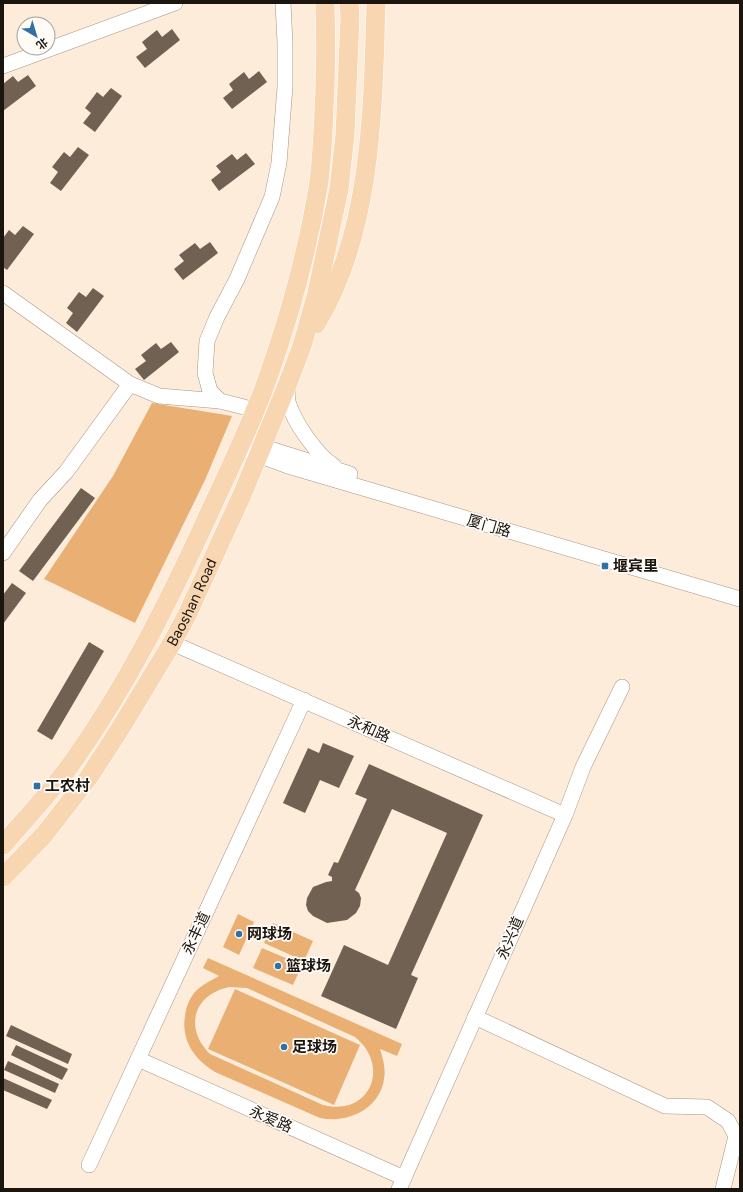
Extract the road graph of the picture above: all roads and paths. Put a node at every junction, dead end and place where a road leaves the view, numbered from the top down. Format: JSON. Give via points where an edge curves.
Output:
{"nodes":[{"id":1,"x":175,"y":3,"type":"edge"},
{"id":2,"x":283,"y":3,"type":"edge"},
{"id":3,"x":325,"y":3,"type":"edge"},
{"id":4,"x":349,"y":3,"type":"edge"},
{"id":5,"x":376,"y":3,"type":"edge"},
{"id":6,"x":3,"y":66,"type":"edge"},
{"id":7,"x":3,"y":293,"type":"edge"},
{"id":8,"x":302,"y":346,"type":"junction"},
{"id":9,"x":288,"y":383,"type":"junction"},
{"id":10,"x":130,"y":384,"type":"junction"},
{"id":11,"x":220,"y":401,"type":"junction"},
{"id":12,"x":255,"y":411,"type":"junction"},
{"id":13,"x":274,"y":418,"type":"junction"},
{"id":14,"x":241,"y":444,"type":"junction"},
{"id":15,"x":260,"y":452,"type":"junction"},
{"id":16,"x":343,"y":472,"type":"junction"},
{"id":17,"x":3,"y":553,"type":"edge"},
{"id":18,"x":740,"y":589,"type":"edge"},
{"id":19,"x":740,"y":599,"type":"edge"},
{"id":20,"x":172,"y":642,"type":"junction"},
{"id":21,"x":622,"y":687,"type":"dead end"},
{"id":22,"x":304,"y":700,"type":"junction"},
{"id":23,"x":565,"y":815,"type":"junction"},
{"id":24,"x":3,"y":845,"type":"edge"},
{"id":25,"x":3,"y":877,"type":"edge"},
{"id":26,"x":475,"y":1017,"type":"junction"},
{"id":27,"x":138,"y":1059,"type":"junction"},
{"id":28,"x":89,"y":1165,"type":"dead end"},
{"id":29,"x":402,"y":1184,"type":"edge"},
{"id":30,"x":723,"y":1189,"type":"edge"}],
"edges":[{"from":1,"to":6,"type":"street"},
{"from":2,"to":11,"type":"street","via":[[285,87],[279,163],[272,197],[207,341],[205,372],[210,391]]},
{"from":3,"to":12,"type":"main road","name":"Baoshan Road","via":[[327,44],[323,143],[318,187],[296,286]]},
{"from":4,"to":8,"type":"main road","name":"Baoshan Road","via":[[339,188],[317,293]]},
{"from":5,"to":8,"type":"main road","via":[[372,112],[358,214],[338,284]]},
{"from":7,"to":10,"type":"street"},
{"from":8,"to":9,"type":"main road","name":"Baoshan Road"},
{"from":9,"to":13,"type":"main road","name":"Baoshan Road"},
{"from":9,"to":16,"type":"street","via":[[288,401],[306,435],[324,459]]},
{"from":10,"to":11,"type":"street","via":[[159,396]]},
{"from":10,"to":17,"type":"street","via":[[66,472],[40,500]]},
{"from":11,"to":12,"type":"street"},
{"from":12,"to":13,"type":"street"},
{"from":12,"to":14,"type":"main road","name":"Baoshan Road"},
{"from":13,"to":15,"type":"main road","name":"Baoshan Road"},
{"from":14,"to":15,"type":"street","name":"厦门路"},
{"from":14,"to":24,"type":"main road","name":"Baoshan Road","via":[[175,588],[144,647],[74,760]]},
{"from":15,"to":16,"type":"street","name":"厦门路"},
{"from":15,"to":19,"type":"street","name":"厦门路","via":[[288,466]]},
{"from":15,"to":20,"type":"main road","name":"Baoshan Road","via":[[216,552]]},
{"from":16,"to":18,"type":"street","name":"厦门路"},
{"from":20,"to":22,"type":"street","name":"永和路"},
{"from":20,"to":25,"type":"main road","name":"Baoshan Road","via":[[89,777],[44,835]]},
{"from":21,"to":23,"type":"street","name":"永兴道","via":[[583,767]]},
{"from":22,"to":23,"type":"street","name":"永和路"},
{"from":22,"to":27,"type":"street","name":"永丰道"},
{"from":23,"to":26,"type":"street","name":"永兴道"},
{"from":26,"to":29,"type":"street","name":"永兴道"},
{"from":26,"to":30,"type":"street","via":[[665,1106],[707,1108],[728,1121],[736,1136]]},
{"from":27,"to":28,"type":"street","name":"永丰道"},
{"from":27,"to":29,"type":"street","name":"永爱路"}]}
